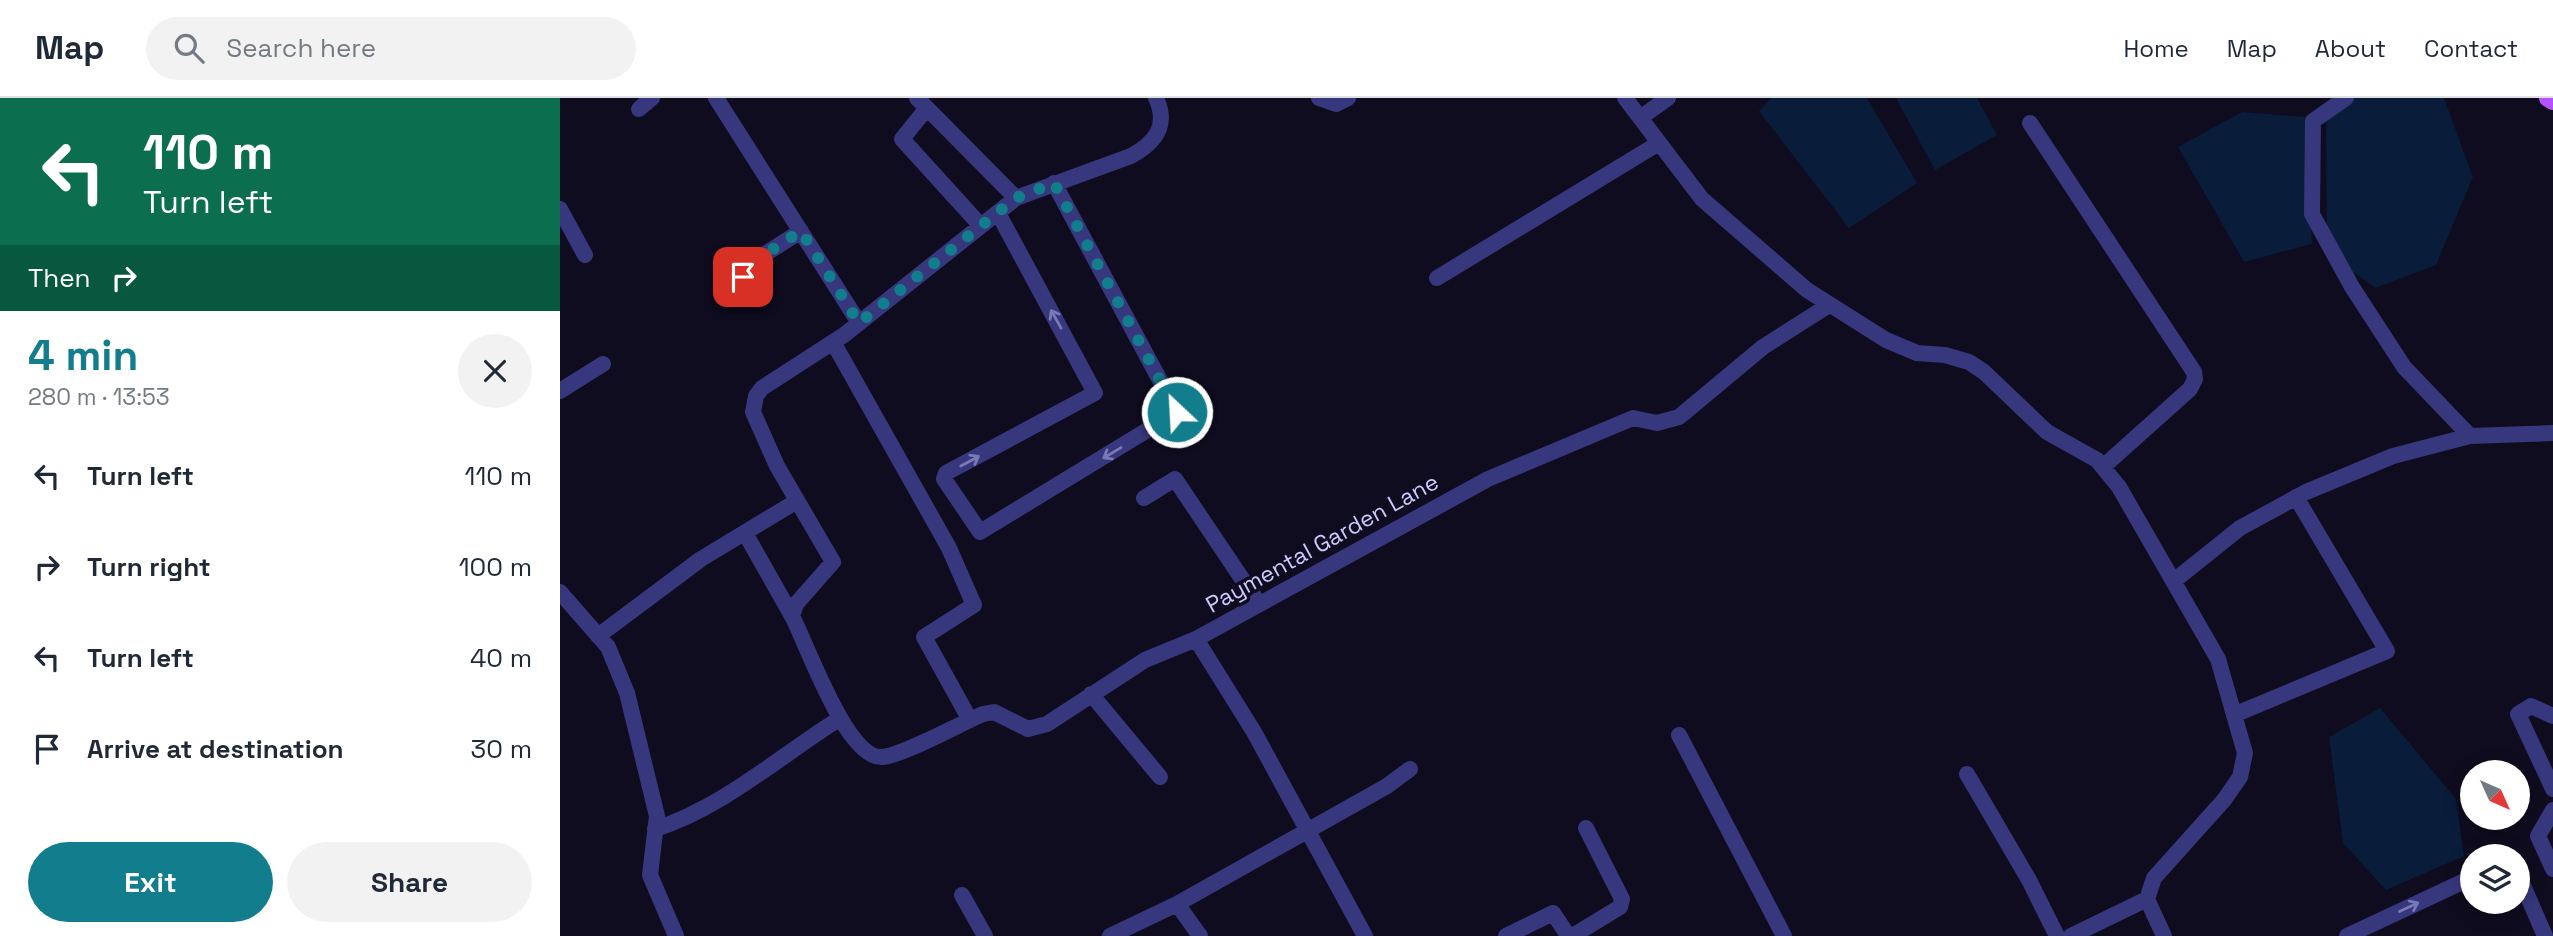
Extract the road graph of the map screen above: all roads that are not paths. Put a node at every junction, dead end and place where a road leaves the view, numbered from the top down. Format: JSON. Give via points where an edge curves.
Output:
{"nodes":[{"id":1,"x":652,"y":98,"type":"edge"},
{"id":2,"x":716,"y":98,"type":"edge"},
{"id":3,"x":1156,"y":98,"type":"edge"},
{"id":4,"x":1319,"y":98,"type":"edge"},
{"id":5,"x":1348,"y":98,"type":"edge"},
{"id":6,"x":1625,"y":98,"type":"edge"},
{"id":7,"x":1668,"y":98,"type":"edge"},
{"id":8,"x":2346,"y":98,"type":"edge"},
{"id":9,"x":2548,"y":98,"type":"edge"},
{"id":10,"x":2553,"y":101,"type":"edge"},
{"id":11,"x":922,"y":103,"type":"edge"},
{"id":12,"x":639,"y":109,"type":"dead end"},
{"id":13,"x":1640,"y":118,"type":"junction"},
{"id":14,"x":2030,"y":123,"type":"dead end"},
{"id":15,"x":1659,"y":143,"type":"junction"},
{"id":16,"x":1054,"y":183,"type":"junction"},
{"id":17,"x":1016,"y":198,"type":"junction"},
{"id":18,"x":560,"y":209,"type":"edge"},
{"id":19,"x":998,"y":213,"type":"junction"},
{"id":20,"x":981,"y":226,"type":"junction"},
{"id":21,"x":801,"y":231,"type":"junction"},
{"id":22,"x":585,"y":255,"type":"dead end"},
{"id":23,"x":1437,"y":278,"type":"dead end"},
{"id":24,"x":746,"y":287,"type":"dead end"},
{"id":25,"x":1829,"y":305,"type":"junction"},
{"id":26,"x":859,"y":323,"type":"junction"},
{"id":27,"x":833,"y":342,"type":"junction"},
{"id":28,"x":603,"y":364,"type":"dead end"},
{"id":29,"x":560,"y":391,"type":"edge"},
{"id":30,"x":2553,"y":433,"type":"edge"},
{"id":31,"x":2470,"y":436,"type":"junction"},
{"id":32,"x":2104,"y":466,"type":"junction"},
{"id":33,"x":1144,"y":498,"type":"dead end"},
{"id":34,"x":2296,"y":498,"type":"junction"},
{"id":35,"x":797,"y":501,"type":"junction"},
{"id":36,"x":745,"y":533,"type":"junction"},
{"id":37,"x":2175,"y":580,"type":"junction"},
{"id":38,"x":560,"y":592,"type":"edge"},
{"id":39,"x":1259,"y":604,"type":"junction"},
{"id":40,"x":792,"y":616,"type":"junction"},
{"id":41,"x":598,"y":636,"type":"junction"},
{"id":42,"x":1196,"y":639,"type":"junction"},
{"id":43,"x":1091,"y":694,"type":"junction"},
{"id":44,"x":2236,"y":714,"type":"junction"},
{"id":45,"x":2553,"y":716,"type":"edge"},
{"id":46,"x":839,"y":719,"type":"junction"},
{"id":47,"x":970,"y":720,"type":"junction"},
{"id":48,"x":1679,"y":734,"type":"dead end"},
{"id":49,"x":1410,"y":769,"type":"dead end"},
{"id":50,"x":1967,"y":774,"type":"dead end"},
{"id":51,"x":1160,"y":777,"type":"dead end"},
{"id":52,"x":2553,"y":789,"type":"edge"},
{"id":53,"x":2553,"y":810,"type":"edge"},
{"id":54,"x":1586,"y":828,"type":"dead end"},
{"id":55,"x":655,"y":829,"type":"junction"},
{"id":56,"x":1306,"y":830,"type":"junction"},
{"id":57,"x":2553,"y":869,"type":"edge"},
{"id":58,"x":2460,"y":883,"type":"edge"},
{"id":59,"x":962,"y":895,"type":"dead end"},
{"id":60,"x":2147,"y":899,"type":"junction"},
{"id":61,"x":2530,"y":902,"type":"edge"},
{"id":62,"x":1177,"y":904,"type":"junction"},
{"id":63,"x":676,"y":936,"type":"edge"},
{"id":64,"x":985,"y":936,"type":"edge"},
{"id":65,"x":1110,"y":936,"type":"edge"},
{"id":66,"x":1200,"y":936,"type":"edge"},
{"id":67,"x":1365,"y":936,"type":"edge"},
{"id":68,"x":1506,"y":936,"type":"edge"},
{"id":69,"x":1784,"y":936,"type":"edge"},
{"id":70,"x":2057,"y":936,"type":"edge"},
{"id":71,"x":2071,"y":936,"type":"edge"},
{"id":72,"x":2164,"y":936,"type":"edge"},
{"id":73,"x":2347,"y":936,"type":"edge"},
{"id":74,"x":2545,"y":936,"type":"edge"}],
"edges":[{"from":1,"to":12,"type":"street"},
{"from":2,"to":21,"type":"street"},
{"from":3,"to":16,"type":"street","via":[[1162,121],[1147,147]]},
{"from":4,"to":5,"type":"street","via":[[1336,104]]},
{"from":6,"to":13,"type":"street"},
{"from":7,"to":13,"type":"street"},
{"from":8,"to":31,"type":"street","via":[[2313,121],[2312,214],[2404,367]]},
{"from":9,"to":10,"type":"main road"},
{"from":11,"to":17,"type":"street"},
{"from":11,"to":20,"type":"street","via":[[902,139]]},
{"from":13,"to":15,"type":"street"},
{"from":14,"to":32,"type":"street","via":[[2194,372],[2190,389]]},
{"from":15,"to":23,"type":"street"},
{"from":15,"to":25,"type":"street","via":[[1702,199]]},
{"from":16,"to":17,"type":"street"},
{"from":16,"to":19,"type":"street","one_way":true,"via":[[1177,412],[979,531],[944,479],[946,473],[1095,393]]},
{"from":17,"to":19,"type":"street"},
{"from":18,"to":22,"type":"street"},
{"from":19,"to":20,"type":"street"},
{"from":20,"to":26,"type":"street"},
{"from":21,"to":24,"type":"street","via":[[748,265],[743,277]]},
{"from":21,"to":26,"type":"street"},
{"from":25,"to":32,"type":"street","via":[[1917,353],[1969,362],[2047,432]]},
{"from":25,"to":39,"type":"street","name":"Paymental Garden Lane","via":[[1763,347],[1679,417],[1657,423],[1633,418],[1488,478]]},
{"from":26,"to":27,"type":"street"},
{"from":27,"to":35,"type":"street","via":[[772,379],[753,405],[777,466]]},
{"from":27,"to":47,"type":"street","via":[[949,548],[974,605],[924,637]]},
{"from":28,"to":29,"type":"street"},
{"from":30,"to":31,"type":"street"},
{"from":31,"to":34,"type":"street","via":[[2393,456]]},
{"from":32,"to":37,"type":"street"},
{"from":33,"to":39,"type":"street","via":[[1175,480]]},
{"from":34,"to":37,"type":"street","via":[[2240,528]]},
{"from":34,"to":44,"type":"street","via":[[2387,651]]},
{"from":35,"to":36,"type":"street"},
{"from":35,"to":40,"type":"street","via":[[833,562],[796,604]]},
{"from":36,"to":40,"type":"street","name":"Paymental Garden Lane"},
{"from":36,"to":41,"type":"street","via":[[660,587]]},
{"from":37,"to":44,"type":"street","via":[[2218,659]]},
{"from":38,"to":41,"type":"street"},
{"from":39,"to":42,"type":"street","name":"Paymental Garden Lane"},
{"from":40,"to":46,"type":"street","name":"Paymental Garden Lane"},
{"from":41,"to":55,"type":"street","via":[[608,647],[627,693],[657,816]]},
{"from":42,"to":43,"type":"street","name":"Paymental Garden Lane","via":[[1145,660]]},
{"from":42,"to":56,"type":"street"},
{"from":43,"to":47,"type":"street","name":"Paymental Garden Lane","via":[[1047,724],[1028,729],[994,712]]},
{"from":43,"to":51,"type":"street"},
{"from":44,"to":60,"type":"street","via":[[2245,753],[2240,777],[2154,878]]},
{"from":45,"to":52,"type":"street","via":[[2531,706],[2518,715]]},
{"from":46,"to":47,"type":"street","name":"Paymental Garden Lane","via":[[865,752],[884,757]]},
{"from":46,"to":55,"type":"street","via":[[712,803]]},
{"from":48,"to":69,"type":"street"},
{"from":49,"to":56,"type":"street"},
{"from":50,"to":70,"type":"street"},
{"from":53,"to":57,"type":"street","via":[[2538,836]]},
{"from":54,"to":68,"type":"street","via":[[1622,899],[1620,907],[1574,935],[1567,934],[1553,913]]},
{"from":55,"to":63,"type":"street","via":[[650,876]]},
{"from":56,"to":62,"type":"street"},
{"from":56,"to":67,"type":"street"},
{"from":73,"to":58,"type":"street","one_way":true},
{"from":59,"to":64,"type":"street"},
{"from":60,"to":71,"type":"street"},
{"from":60,"to":72,"type":"street"},
{"from":61,"to":74,"type":"street"},
{"from":62,"to":65,"type":"street"},
{"from":62,"to":66,"type":"street"}]}
